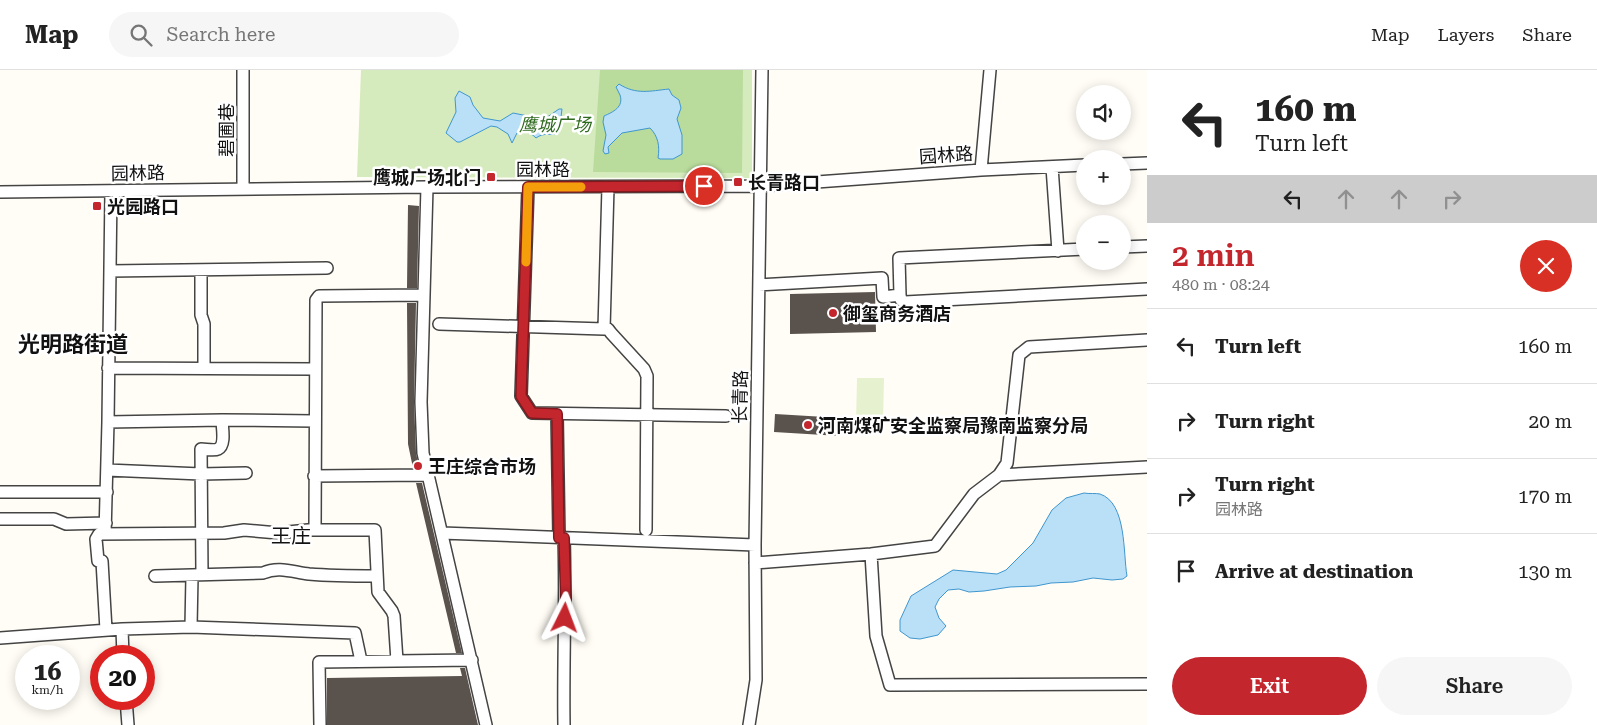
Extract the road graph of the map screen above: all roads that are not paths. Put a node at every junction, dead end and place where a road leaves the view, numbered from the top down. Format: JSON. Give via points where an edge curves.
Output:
{"nodes":[{"id":1,"x":243,"y":70,"type":"edge"},
{"id":2,"x":762,"y":70,"type":"edge"},
{"id":3,"x":990,"y":70,"type":"edge"},
{"id":4,"x":1147,"y":163,"type":"edge"},
{"id":5,"x":1131,"y":164,"type":"edge"},
{"id":6,"x":1076,"y":166,"type":"edge"},
{"id":7,"x":1052,"y":167,"type":"junction"},
{"id":8,"x":981,"y":170,"type":"junction"},
{"id":9,"x":608,"y":186,"type":"junction"},
{"id":10,"x":761,"y":186,"type":"junction"},
{"id":11,"x":427,"y":187,"type":"junction"},
{"id":12,"x":528,"y":187,"type":"junction"},
{"id":13,"x":243,"y":190,"type":"junction"},
{"id":14,"x":0,"y":192,"type":"edge"},
{"id":15,"x":111,"y":192,"type":"junction"},
{"id":16,"x":1147,"y":246,"type":"edge"},
{"id":17,"x":1131,"y":247,"type":"edge"},
{"id":18,"x":1076,"y":250,"type":"edge"},
{"id":19,"x":1058,"y":251,"type":"junction"},
{"id":20,"x":327,"y":268,"type":"dead end"},
{"id":21,"x":202,"y":270,"type":"junction"},
{"id":22,"x":110,"y":272,"type":"junction"},
{"id":23,"x":759,"y":286,"type":"junction"},
{"id":24,"x":1147,"y":289,"type":"edge"},
{"id":25,"x":424,"y":295,"type":"junction"},
{"id":26,"x":900,"y":295,"type":"junction"},
{"id":27,"x":439,"y":324,"type":"dead end"},
{"id":28,"x":524,"y":326,"type":"junction"},
{"id":29,"x":604,"y":329,"type":"junction"},
{"id":30,"x":1147,"y":340,"type":"edge"},
{"id":31,"x":108,"y":368,"type":"junction"},
{"id":32,"x":204,"y":368,"type":"junction"},
{"id":33,"x":314,"y":368,"type":"junction"},
{"id":34,"x":557,"y":414,"type":"junction"},
{"id":35,"x":646,"y":415,"type":"junction"},
{"id":36,"x":726,"y":416,"type":"dead end"},
{"id":37,"x":222,"y":420,"type":"junction"},
{"id":38,"x":314,"y":421,"type":"junction"},
{"id":39,"x":108,"y":422,"type":"junction"},
{"id":40,"x":1147,"y":467,"type":"edge"},
{"id":41,"x":107,"y":470,"type":"junction"},
{"id":42,"x":246,"y":473,"type":"dead end"},
{"id":43,"x":201,"y":474,"type":"junction"},
{"id":44,"x":426,"y":475,"type":"dead end"},
{"id":45,"x":999,"y":475,"type":"junction"},
{"id":46,"x":314,"y":476,"type":"junction"},
{"id":47,"x":0,"y":492,"type":"edge"},
{"id":48,"x":107,"y":492,"type":"junction"},
{"id":49,"x":0,"y":519,"type":"edge"},
{"id":50,"x":106,"y":528,"type":"junction"},
{"id":51,"x":314,"y":530,"type":"junction"},
{"id":52,"x":646,"y":530,"type":"dead end"},
{"id":53,"x":201,"y":533,"type":"junction"},
{"id":54,"x":442,"y":533,"type":"junction"},
{"id":55,"x":562,"y":538,"type":"junction"},
{"id":56,"x":755,"y":545,"type":"junction"},
{"id":57,"x":871,"y":554,"type":"junction"},
{"id":58,"x":755,"y":563,"type":"junction"},
{"id":59,"x":197,"y":575,"type":"junction"},
{"id":60,"x":155,"y":576,"type":"dead end"},
{"id":61,"x":377,"y":576,"type":"junction"},
{"id":62,"x":191,"y":627,"type":"junction"},
{"id":63,"x":122,"y":629,"type":"junction"},
{"id":64,"x":106,"y":630,"type":"junction"},
{"id":65,"x":0,"y":638,"type":"edge"},
{"id":66,"x":123,"y":645,"type":"edge"},
{"id":67,"x":472,"y":660,"type":"junction"},
{"id":68,"x":361,"y":661,"type":"junction"},
{"id":69,"x":397,"y":661,"type":"junction"},
{"id":70,"x":1147,"y":684,"type":"edge"},
{"id":71,"x":127,"y":710,"type":"edge"},
{"id":72,"x":128,"y":725,"type":"edge"},
{"id":73,"x":320,"y":725,"type":"edge"},
{"id":74,"x":486,"y":725,"type":"edge"},
{"id":75,"x":564,"y":725,"type":"edge"},
{"id":76,"x":749,"y":725,"type":"edge"}],
"edges":[{"from":1,"to":13,"type":"street","name":"碧圃巷"},
{"from":2,"to":10,"type":"street","name":"长青路"},
{"from":3,"to":8,"type":"street"},
{"from":4,"to":5,"type":"street"},
{"from":6,"to":7,"type":"street","name":"园林路"},
{"from":7,"to":8,"type":"street","name":"园林路"},
{"from":7,"to":19,"type":"street"},
{"from":8,"to":10,"type":"street","name":"园林路"},
{"from":9,"to":10,"type":"street","name":"园林路"},
{"from":9,"to":12,"type":"street","name":"园林路"},
{"from":9,"to":29,"type":"street"},
{"from":10,"to":23,"type":"street","name":"长青路"},
{"from":11,"to":12,"type":"street","name":"园林路"},
{"from":11,"to":13,"type":"street","name":"园林路"},
{"from":11,"to":25,"type":"street"},
{"from":12,"to":28,"type":"street"},
{"from":13,"to":15,"type":"street","name":"园林路"},
{"from":14,"to":15,"type":"street","name":"园林路"},
{"from":15,"to":22,"type":"street"},
{"from":16,"to":17,"type":"street"},
{"from":18,"to":19,"type":"street"},
{"from":19,"to":26,"type":"street","via":[[899,258]]},
{"from":20,"to":21,"type":"street"},
{"from":21,"to":22,"type":"street"},
{"from":21,"to":32,"type":"street"},
{"from":22,"to":31,"type":"street"},
{"from":23,"to":26,"type":"street","via":[[882,278],[883,297]]},
{"from":23,"to":56,"type":"street","name":"长青路"},
{"from":24,"to":26,"type":"street","via":[[905,302]]},
{"from":25,"to":33,"type":"street","via":[[319,296],[316,300]]},
{"from":25,"to":54,"type":"street","via":[[421,439]]},
{"from":27,"to":28,"type":"street"},
{"from":28,"to":29,"type":"street"},
{"from":28,"to":34,"type":"street","via":[[521,396],[532,413]]},
{"from":29,"to":35,"type":"street","via":[[612,333],[644,369],[647,376]]},
{"from":30,"to":45,"type":"street","via":[[1029,346],[1019,355],[1007,463]]},
{"from":31,"to":32,"type":"street"},
{"from":31,"to":39,"type":"street"},
{"from":32,"to":33,"type":"street"},
{"from":33,"to":38,"type":"street"},
{"from":34,"to":35,"type":"street"},
{"from":34,"to":55,"type":"street"},
{"from":35,"to":36,"type":"street"},
{"from":35,"to":52,"type":"street"},
{"from":37,"to":38,"type":"street"},
{"from":37,"to":39,"type":"street"},
{"from":37,"to":43,"type":"street","via":[[221,447],[201,449]]},
{"from":38,"to":46,"type":"street"},
{"from":39,"to":41,"type":"street"},
{"from":40,"to":45,"type":"street"},
{"from":41,"to":43,"type":"street"},
{"from":41,"to":48,"type":"street"},
{"from":42,"to":43,"type":"street"},
{"from":43,"to":53,"type":"street"},
{"from":44,"to":46,"type":"street"},
{"from":45,"to":57,"type":"street","via":[[974,494],[935,546]]},
{"from":46,"to":51,"type":"street"},
{"from":47,"to":48,"type":"street"},
{"from":48,"to":50,"type":"street"},
{"from":49,"to":50,"type":"street","via":[[54,520]]},
{"from":50,"to":53,"type":"street"},
{"from":50,"to":64,"type":"street","via":[[96,539],[98,561],[102,561]]},
{"from":51,"to":53,"type":"street"},
{"from":51,"to":61,"type":"street","via":[[375,530]]},
{"from":53,"to":59,"type":"street"},
{"from":54,"to":55,"type":"street"},
{"from":54,"to":67,"type":"street"},
{"from":55,"to":56,"type":"street"},
{"from":55,"to":75,"type":"street","via":[[566,601]]},
{"from":56,"to":58,"type":"street","name":"长青路"},
{"from":57,"to":58,"type":"street"},
{"from":57,"to":70,"type":"street","via":[[876,636],[890,685]]},
{"from":58,"to":76,"type":"street","name":"长青路","via":[[756,680]]},
{"from":59,"to":60,"type":"street"},
{"from":59,"to":61,"type":"street","via":[[263,573],[279,569],[324,575]]},
{"from":59,"to":62,"type":"street"},
{"from":61,"to":69,"type":"street","via":[[378,592],[394,616]]},
{"from":62,"to":63,"type":"street"},
{"from":62,"to":68,"type":"street","via":[[355,634]]},
{"from":63,"to":64,"type":"street"},
{"from":63,"to":66,"type":"street"},
{"from":64,"to":65,"type":"street"},
{"from":67,"to":69,"type":"street"},
{"from":67,"to":74,"type":"street"},
{"from":68,"to":69,"type":"street"},
{"from":68,"to":73,"type":"street","via":[[319,662]]},
{"from":71,"to":72,"type":"street"}]}
